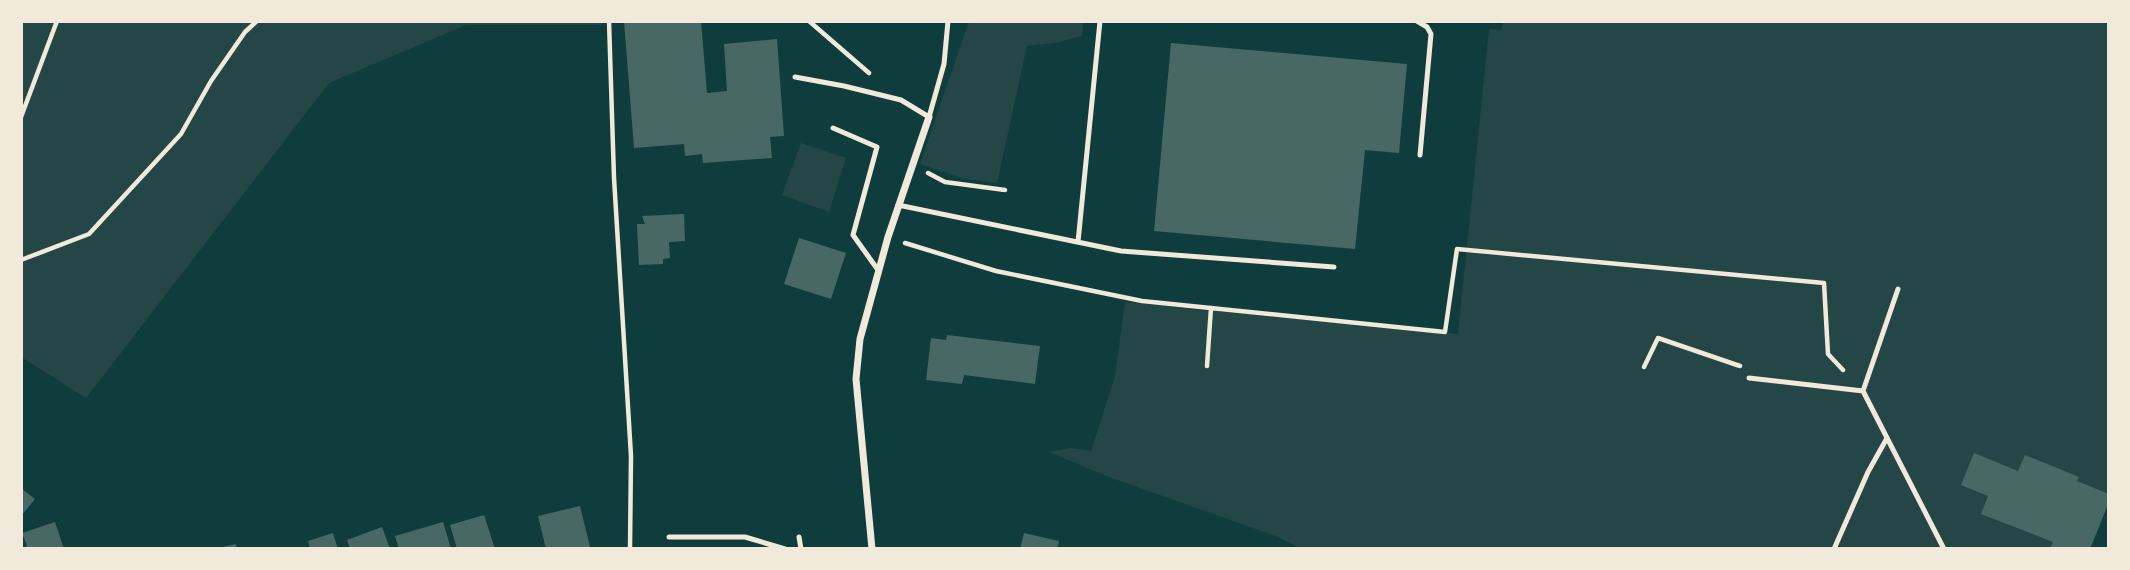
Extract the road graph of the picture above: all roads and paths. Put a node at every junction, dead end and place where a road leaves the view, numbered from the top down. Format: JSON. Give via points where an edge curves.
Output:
{"nodes":[{"id":1,"x":57,"y":21,"type":"edge"},
{"id":2,"x":257,"y":21,"type":"edge"},
{"id":3,"x":609,"y":21,"type":"edge"},
{"id":4,"x":809,"y":21,"type":"edge"},
{"id":5,"x":948,"y":21,"type":"edge"},
{"id":6,"x":1100,"y":21,"type":"edge"},
{"id":7,"x":1418,"y":21,"type":"edge"},
{"id":8,"x":870,"y":74,"type":"dead end"},
{"id":9,"x":795,"y":77,"type":"dead end"},
{"id":10,"x":21,"y":117,"type":"edge"},
{"id":11,"x":929,"y":117,"type":"junction"},
{"id":12,"x":833,"y":128,"type":"dead end"},
{"id":13,"x":1420,"y":155,"type":"dead end"},
{"id":14,"x":913,"y":165,"type":"junction"},
{"id":15,"x":1005,"y":190,"type":"dead end"},
{"id":16,"x":898,"y":205,"type":"junction"},
{"id":17,"x":888,"y":237,"type":"junction"},
{"id":18,"x":1078,"y":242,"type":"junction"},
{"id":19,"x":21,"y":260,"type":"edge"},
{"id":20,"x":1334,"y":267,"type":"dead end"},
{"id":21,"x":878,"y":270,"type":"junction"},
{"id":22,"x":1898,"y":289,"type":"dead end"},
{"id":23,"x":1211,"y":308,"type":"junction"},
{"id":24,"x":1207,"y":366,"type":"dead end"},
{"id":25,"x":1644,"y":367,"type":"dead end"},
{"id":26,"x":1749,"y":378,"type":"joint"},
{"id":27,"x":1863,"y":391,"type":"junction"},
{"id":28,"x":1887,"y":438,"type":"junction"},
{"id":29,"x":669,"y":537,"type":"dead end"},
{"id":30,"x":799,"y":537,"type":"dead end"},
{"id":31,"x":630,"y":549,"type":"edge"},
{"id":32,"x":785,"y":549,"type":"edge"},
{"id":33,"x":801,"y":549,"type":"edge"},
{"id":34,"x":872,"y":549,"type":"edge"},
{"id":35,"x":1834,"y":549,"type":"edge"},
{"id":36,"x":1944,"y":549,"type":"edge"}],
"edges":[{"from":1,"to":10,"type":"path"},
{"from":2,"to":19,"type":"path","via":[[211,81],[181,134],[89,234]]},
{"from":3,"to":31,"type":"path","via":[[631,456]]},
{"from":4,"to":8,"type":"path"},
{"from":5,"to":11,"type":"lane","via":[[944,64]]},
{"from":6,"to":18,"type":"lane"},
{"from":7,"to":13,"type":"lane","via":[[1431,34]]},
{"from":9,"to":11,"type":"lane","via":[[901,100]]},
{"from":11,"to":14,"type":"street"},
{"from":12,"to":21,"type":"lane","via":[[877,147],[853,235]]},
{"from":14,"to":15,"type":"path","via":[[945,182]]},
{"from":14,"to":16,"type":"street"},
{"from":16,"to":17,"type":"street"},
{"from":16,"to":18,"type":"lane"},
{"from":17,"to":21,"type":"street"},
{"from":17,"to":23,"type":"path","via":[[996,271],[1142,301]]},
{"from":18,"to":20,"type":"lane","via":[[1121,251]]},
{"from":21,"to":34,"type":"street","via":[[860,339],[856,379]]},
{"from":22,"to":27,"type":"lane"},
{"from":23,"to":24,"type":"path"},
{"from":23,"to":27,"type":"path","via":[[1445,332],[1457,249],[1824,283],[1828,354]]},
{"from":25,"to":26,"type":"path","via":[[1657,338],[1746,368]]},
{"from":26,"to":27,"type":"lane"},
{"from":27,"to":28,"type":"lane"},
{"from":28,"to":35,"type":"lane"},
{"from":28,"to":36,"type":"lane"},
{"from":29,"to":32,"type":"lane","via":[[745,537]]},
{"from":30,"to":33,"type":"lane"}]}
